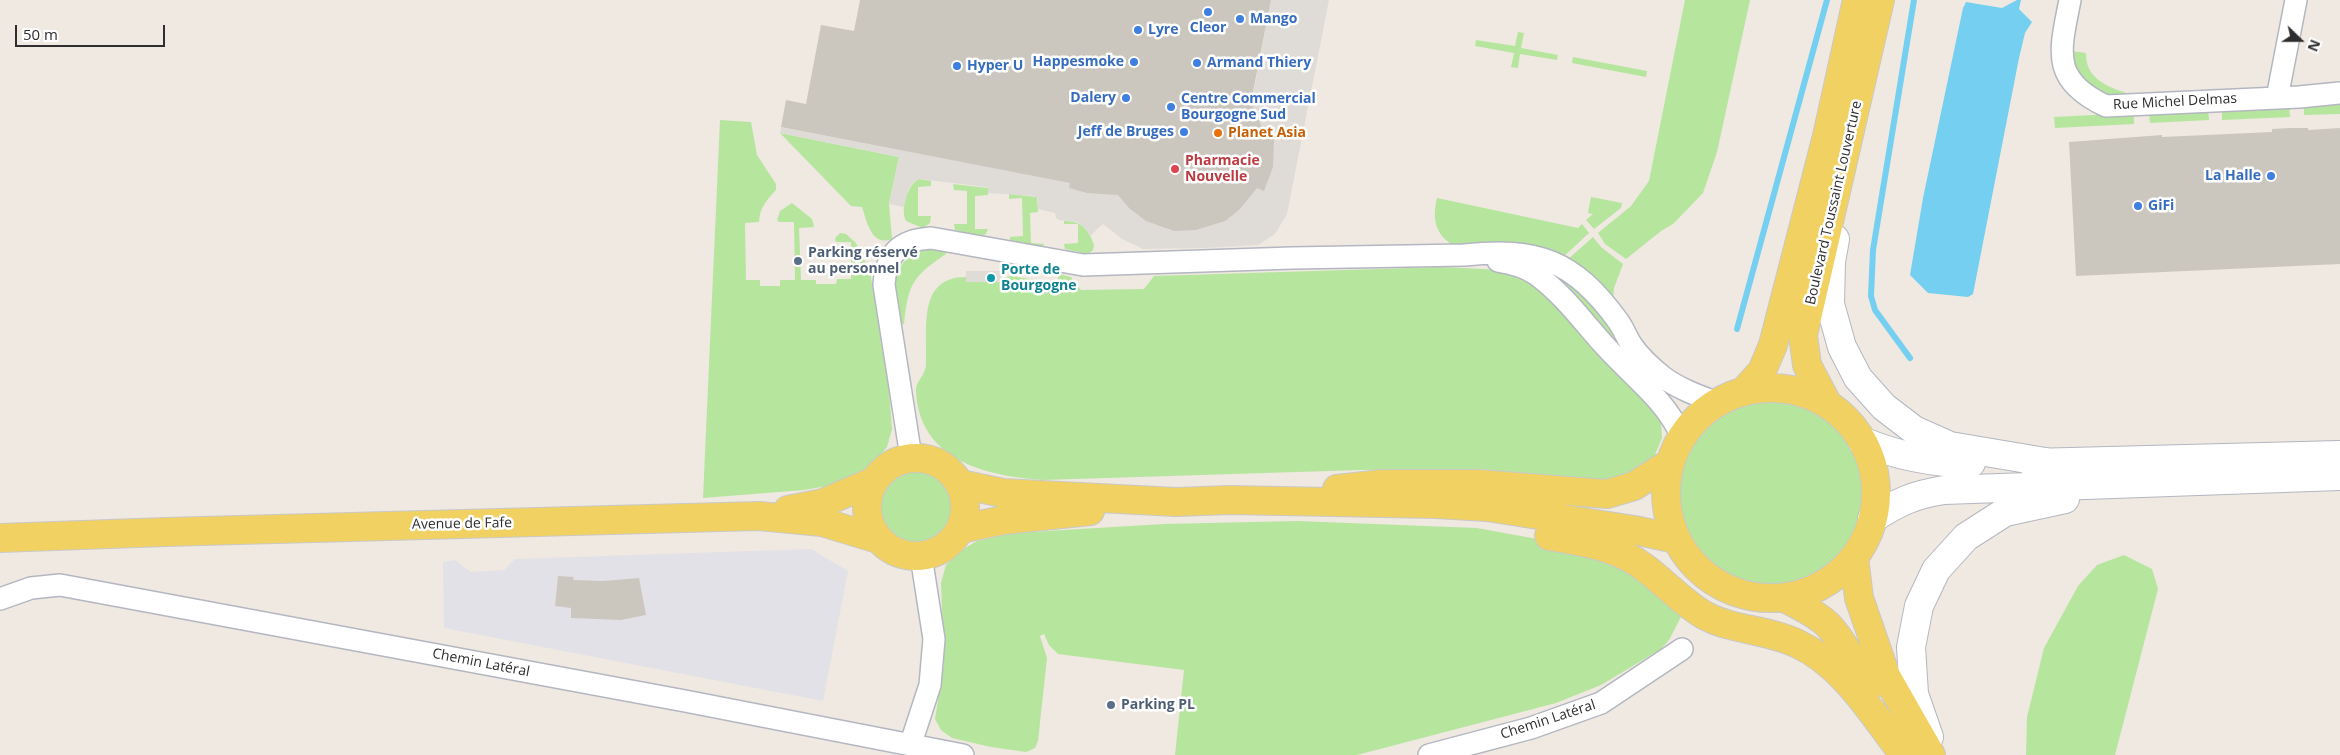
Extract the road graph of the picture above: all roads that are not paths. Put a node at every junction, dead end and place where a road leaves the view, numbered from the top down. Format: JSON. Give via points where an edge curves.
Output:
{"nodes":[{"id":1,"x":1857,"y":0,"type":"edge"},
{"id":2,"x":1880,"y":0,"type":"edge"},
{"id":3,"x":2070,"y":0,"type":"edge"},
{"id":4,"x":2296,"y":0,"type":"edge"},
{"id":5,"x":1867,"y":59,"type":"junction"},
{"id":6,"x":2340,"y":93,"type":"edge"},
{"id":7,"x":2277,"y":98,"type":"junction"},
{"id":8,"x":1464,"y":255,"type":"junction"},
{"id":9,"x":1743,"y":392,"type":"junction"},
{"id":10,"x":1718,"y":403,"type":"junction"},
{"id":11,"x":1827,"y":403,"type":"junction"},
{"id":12,"x":1682,"y":437,"type":"junction"},
{"id":13,"x":1862,"y":441,"type":"junction"},
{"id":14,"x":2340,"y":455,"type":"edge"},
{"id":15,"x":911,"y":457,"type":"junction"},
{"id":16,"x":1670,"y":463,"type":"junction"},
{"id":17,"x":2051,"y":463,"type":"junction"},
{"id":18,"x":2340,"y":476,"type":"edge"},
{"id":19,"x":874,"y":481,"type":"junction"},
{"id":20,"x":2186,"y":482,"type":"junction"},
{"id":21,"x":960,"y":484,"type":"junction"},
{"id":22,"x":1229,"y":500,"type":"junction"},
{"id":23,"x":1176,"y":502,"type":"junction"},
{"id":24,"x":1383,"y":505,"type":"junction"},
{"id":25,"x":759,"y":516,"type":"junction"},
{"id":26,"x":1872,"y":519,"type":"junction"},
{"id":27,"x":960,"y":529,"type":"junction"},
{"id":28,"x":0,"y":538,"type":"edge"},
{"id":29,"x":878,"y":539,"type":"junction"},
{"id":30,"x":1676,"y":539,"type":"junction"},
{"id":31,"x":921,"y":556,"type":"junction"},
{"id":32,"x":1854,"y":557,"type":"junction"},
{"id":33,"x":1785,"y":598,"type":"junction"},
{"id":34,"x":0,"y":599,"type":"edge"},
{"id":35,"x":1682,"y":649,"type":"dead end"},
{"id":36,"x":911,"y":743,"type":"junction"},
{"id":37,"x":963,"y":755,"type":"edge"},
{"id":38,"x":1430,"y":755,"type":"edge"},
{"id":39,"x":1905,"y":755,"type":"edge"},
{"id":40,"x":1931,"y":755,"type":"edge"},
{"id":41,"x":1936,"y":755,"type":"edge"}],
"edges":[{"from":1,"to":9,"type":"main road","name":"Boulevard Toussaint Louverture","via":[[1827,136],[1774,345],[1762,371]]},
{"from":2,"to":5,"type":"main road","name":"Boulevard Toussaint Louverture"},
{"from":3,"to":7,"type":"street","name":"Rue Michel Delmas","via":[[2061,49],[2070,77],[2083,94],[2106,106]]},
{"from":4,"to":7,"type":"street"},
{"from":5,"to":11,"type":"main road","name":"Boulevard Toussaint Louverture","via":[[1803,335],[1807,365]]},
{"from":5,"to":17,"type":"main road","via":[[1831,262],[1830,304],[1842,348],[1858,378],[1884,407],[1914,430],[1950,446]]},
{"from":6,"to":7,"type":"street","name":"Rue Michel Delmas"},
{"from":8,"to":10,"type":"street","via":[[1487,252],[1530,254],[1553,261],[1575,274],[1591,289],[1619,322],[1633,347],[1662,377]]},
{"from":8,"to":12,"type":"street","via":[[1514,264],[1536,274],[1665,406]]},
{"from":8,"to":15,"type":"street","via":[[1083,265],[931,238],[906,242],[888,261],[884,285]]},
{"from":9,"to":10,"type":"main road"},
{"from":9,"to":11,"type":"main road","via":[[1762,388],[1782,389]]},
{"from":10,"to":12,"type":"main road","via":[[1698,418]]},
{"from":11,"to":13,"type":"main road"},
{"from":12,"to":16,"type":"main road"},
{"from":13,"to":17,"type":"main road","via":[[1884,450],[1961,463]]},
{"from":13,"to":26,"type":"main road","via":[[1872,466],[1876,492]]},
{"from":14,"to":17,"type":"main road"},
{"from":15,"to":19,"type":"main road","via":[[883,469]]},
{"from":15,"to":21,"type":"main road","via":[[940,463]]},
{"from":16,"to":22,"type":"main road","via":[[1634,486],[1607,494],[1479,484],[1382,484]]},
{"from":16,"to":30,"type":"main road","via":[[1666,502]]},
{"from":18,"to":20,"type":"main road"},
{"from":19,"to":25,"type":"main road","name":"Avenue de Fafe","via":[[824,503]]},
{"from":19,"to":29,"type":"main road","via":[[868,495],[867,510],[870,526]]},
{"from":20,"to":26,"type":"main road","via":[[1944,490],[1917,494]]},
{"from":20,"to":41,"type":"main road","via":[[2049,502],[2005,512],[1966,537],[1936,570],[1919,606],[1911,647],[1914,694]]},
{"from":21,"to":23,"type":"main road","via":[[1003,493]]},
{"from":21,"to":27,"type":"main road","via":[[964,514]]},
{"from":22,"to":23,"type":"main road"},
{"from":22,"to":24,"type":"main road"},
{"from":23,"to":27,"type":"main road","via":[[1004,520]]},
{"from":24,"to":30,"type":"main road","via":[[1487,507]]},
{"from":24,"to":39,"type":"main road","via":[[1597,545],[1621,553],[1644,567],[1688,605],[1713,620],[1798,644],[1821,658],[1847,680]]},
{"from":25,"to":28,"type":"main road","name":"Avenue de Fafe"},
{"from":25,"to":29,"type":"main road","name":"Avenue de Fafe","via":[[822,522]]},
{"from":26,"to":32,"type":"main road"},
{"from":27,"to":31,"type":"main road","via":[[950,542]]},
{"from":29,"to":31,"type":"main road","via":[[905,555]]},
{"from":30,"to":33,"type":"main road","via":[[1694,566],[1721,586],[1752,597]]},
{"from":31,"to":36,"type":"street","via":[[934,639],[930,685]]},
{"from":32,"to":33,"type":"main road","via":[[1824,584]]},
{"from":32,"to":40,"type":"main road","via":[[1859,598],[1886,676]]},
{"from":33,"to":39,"type":"main road","via":[[1813,613],[1841,642]]},
{"from":34,"to":36,"type":"street","name":"Chemin Latéral","via":[[31,588],[60,585]]},
{"from":35,"to":38,"type":"street","name":"Chemin Latéral","via":[[1601,704],[1531,728]]},
{"from":36,"to":37,"type":"street","name":"Chemin Latéral"}]}
